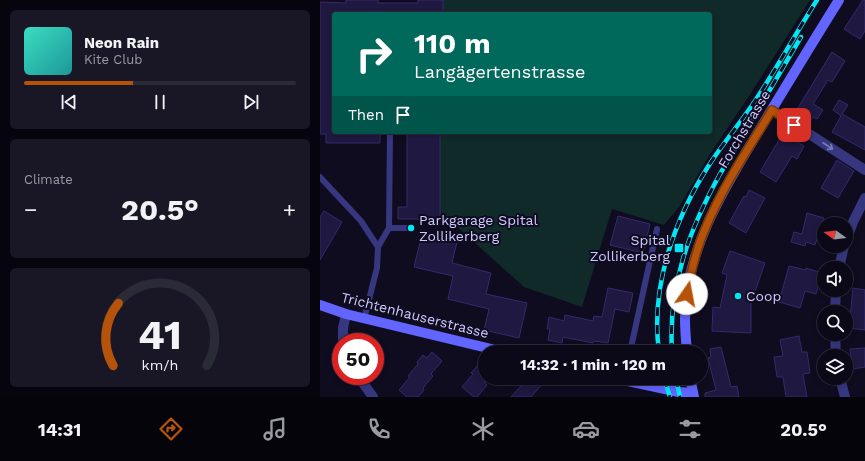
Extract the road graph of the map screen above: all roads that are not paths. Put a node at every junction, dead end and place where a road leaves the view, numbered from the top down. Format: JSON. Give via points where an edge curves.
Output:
{"nodes":[{"id":1,"x":839,"y":0,"type":"edge"},
{"id":2,"x":772,"y":110,"type":"junction"},
{"id":3,"x":390,"y":134,"type":"edge"},
{"id":4,"x":865,"y":170,"type":"edge"},
{"id":5,"x":320,"y":177,"type":"edge"},
{"id":6,"x":865,"y":198,"type":"edge"},
{"id":7,"x":853,"y":222,"type":"edge"},
{"id":8,"x":389,"y":228,"type":"junction"},
{"id":9,"x":411,"y":228,"type":"dead end"},
{"id":10,"x":657,"y":230,"type":"dead end"},
{"id":11,"x":378,"y":247,"type":"junction"},
{"id":12,"x":320,"y":304,"type":"edge"},
{"id":13,"x":346,"y":314,"type":"junction"},
{"id":14,"x":364,"y":319,"type":"junction"},
{"id":15,"x":343,"y":333,"type":"edge"},
{"id":16,"x":632,"y":345,"type":"edge"},
{"id":17,"x":687,"y":345,"type":"edge"},
{"id":18,"x":478,"y":346,"type":"edge"},
{"id":19,"x":364,"y":385,"type":"edge"},
{"id":20,"x":650,"y":385,"type":"edge"},
{"id":21,"x":691,"y":385,"type":"edge"},
{"id":22,"x":842,"y":385,"type":"edge"},
{"id":23,"x":693,"y":395,"type":"edge"},
{"id":24,"x":373,"y":397,"type":"edge"},
{"id":25,"x":845,"y":397,"type":"edge"}],
"edges":[{"from":1,"to":2,"type":"main road","name":"Forchstrasse"},
{"from":2,"to":4,"type":"street","one_way":true},
{"from":2,"to":17,"type":"main road","name":"Forchstrasse","via":[[717,205],[698,250],[687,294]]},
{"from":3,"to":8,"type":"lane"},
{"from":5,"to":11,"type":"lane","via":[[361,221]]},
{"from":6,"to":7,"type":"street"},
{"from":8,"to":9,"type":"lane"},
{"from":8,"to":11,"type":"lane"},
{"from":10,"to":16,"type":"lane"},
{"from":11,"to":14,"type":"lane","via":[[377,268]]},
{"from":12,"to":13,"type":"main road","name":"Trichtenhauserstrasse"},
{"from":13,"to":14,"type":"main road","name":"Trichtenhauserstrasse"},
{"from":13,"to":15,"type":"street"},
{"from":14,"to":18,"type":"main road","name":"Trichtenhauserstrasse"},
{"from":19,"to":24,"type":"street"},
{"from":20,"to":23,"type":"main road"},
{"from":21,"to":23,"type":"main road"},
{"from":22,"to":25,"type":"street"}]}
